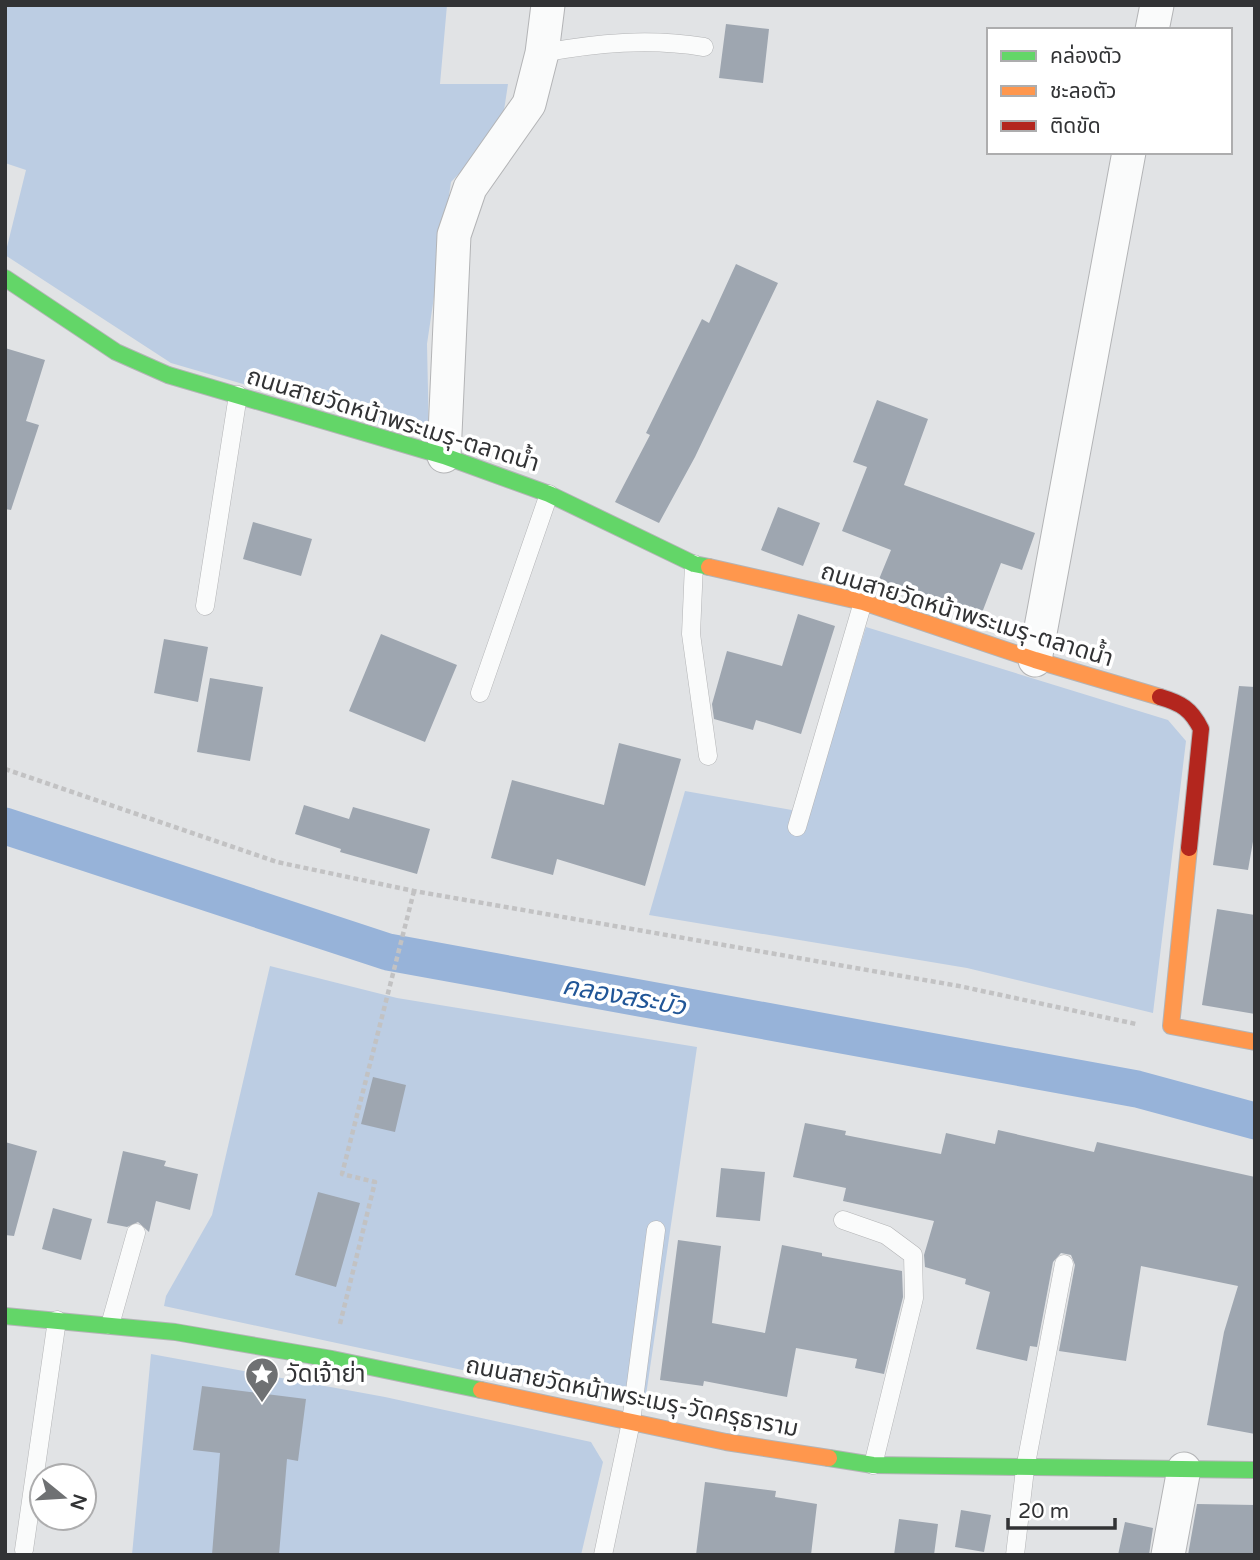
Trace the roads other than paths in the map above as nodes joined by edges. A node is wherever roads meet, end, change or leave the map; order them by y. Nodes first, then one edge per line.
1 (548, 5) edge
2 (1157, 5) edge
3 (1152, 28) edge
4 (704, 47) dead end
5 (542, 53) junction
6 (1129, 154) edge
7 (5, 278) edge
8 (239, 395) junction
9 (444, 456) junction
10 (549, 494) junction
11 (694, 564) junction
12 (863, 602) junction
13 (205, 606) dead end
14 (1035, 660) junction
15 (480, 693) dead end
16 (708, 756) dead end
17 (797, 827) dead end
18 (1255, 1042) edge
19 (843, 1220) dead end
20 (656, 1230) dead end
21 (135, 1233) dead end
22 (1064, 1264) dead end
23 (5, 1316) edge
24 (57, 1320) junction
25 (110, 1325) junction
26 (631, 1422) junction
27 (873, 1465) junction
28 (1025, 1469) junction
29 (1184, 1469) junction
30 (1255, 1470) edge
31 (24, 1550) dead end
32 (603, 1555) edge
33 (1015, 1555) edge
34 (1168, 1555) edge

1 - 5 street
2 - 3 street
4 - 5 lane
5 - 9 street
6 - 14 street
7 - 8 street, ถนนสายวัดหน้าพระเมรุ-ตลาดน้ำ
8 - 9 street, ถนนสายวัดหน้าพระเมรุ-ตลาดน้ำ
8 - 13 lane
9 - 10 street, ถนนสายวัดหน้าพระเมรุ-ตลาดน้ำ
10 - 11 street, ถนนสายวัดหน้าพระเมรุ-ตลาดน้ำ
10 - 15 lane
11 - 12 street, ถนนสายวัดหน้าพระเมรุ-ตลาดน้ำ
11 - 16 lane
12 - 14 street, ถนนสายวัดหน้าพระเมรุ-ตลาดน้ำ
12 - 17 lane
14 - 18 street, ถนนสายวัดหน้าพระเมรุ-ตลาดน้ำ
19 - 27 lane
20 - 26 lane
21 - 25 lane
22 - 28 lane
23 - 24 street, ถนนสายวัดหน้าพระเมรุ-วัดครุธาราม
24 - 25 street, ถนนสายวัดหน้าพระเมรุ-วัดครุธาราม
24 - 31 lane
25 - 26 street, ถนนสายวัดหน้าพระเมรุ-วัดครุธาราม
26 - 27 street, ถนนสายวัดหน้าพระเมรุ-วัดครุธาราม
26 - 32 lane
27 - 28 street, ถนนสายวัดหน้าพระเมรุ-วัดครุธาราม
28 - 29 street, ถนนสายวัดหน้าพระเมรุ-วัดครุธาราม
28 - 33 lane
29 - 30 street, ถนนสายวัดหน้าพระเมรุ-วัดครุธาราม
29 - 34 street

